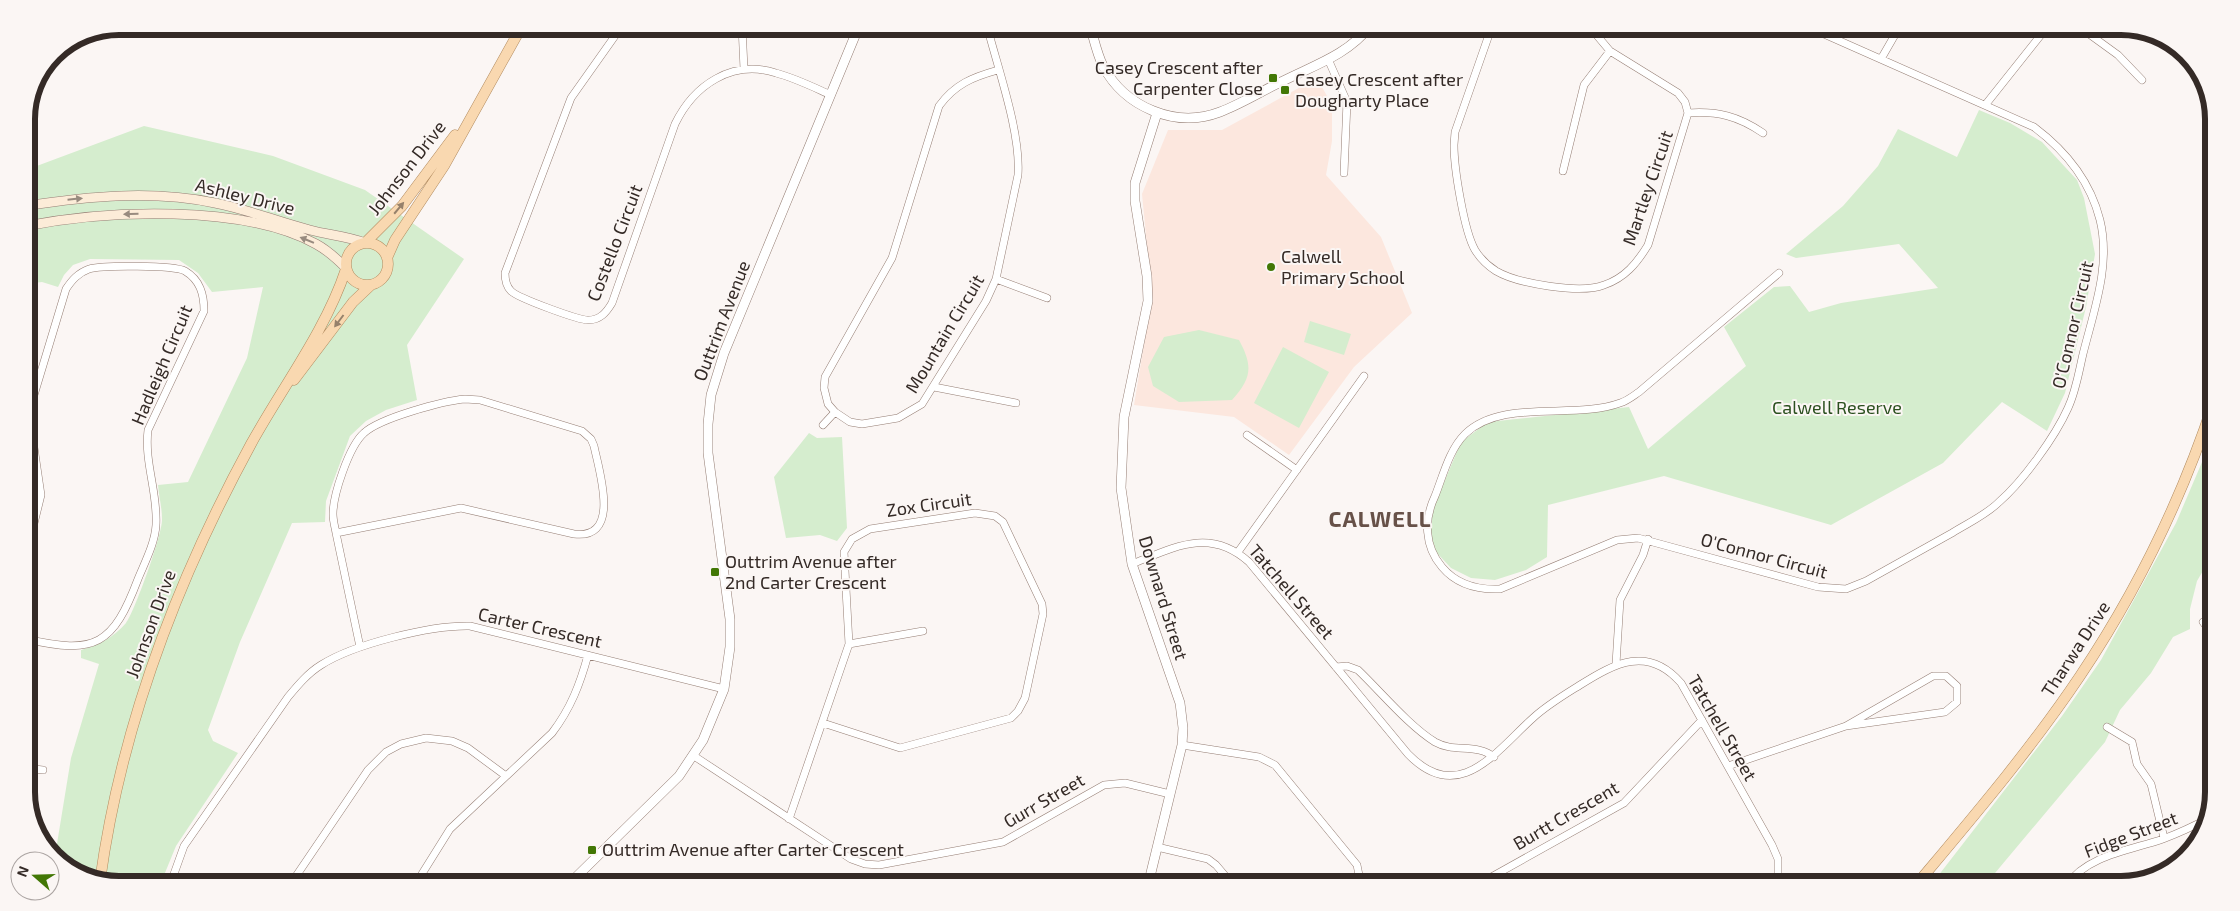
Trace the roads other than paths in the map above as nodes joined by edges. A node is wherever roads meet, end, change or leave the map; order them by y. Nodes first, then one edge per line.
1 (517, 35) edge
2 (615, 35) edge
3 (742, 35) edge
4 (855, 35) edge
5 (989, 35) edge
6 (1093, 35) edge
7 (1361, 35) edge
8 (1489, 35) edge
9 (1597, 35) edge
10 (1826, 35) edge
11 (1895, 35) edge
12 (2041, 35) edge
13 (2090, 35) edge
14 (1610, 51) junction
15 (1328, 59) junction
16 (1881, 59) junction
17 (744, 70) junction
18 (998, 70) junction
19 (2142, 80) dead end
20 (831, 95) junction
21 (1986, 104) junction
22 (473, 112) junction
23 (1157, 113) junction
24 (1688, 113) junction
25 (1763, 133) dead end
26 (1563, 171) dead end
27 (1344, 173) dead end
28 (35, 205) edge
29 (35, 225) edge
30 (365, 243) junction
31 (387, 258) junction
32 (346, 268) junction
33 (1779, 273) dead end
34 (996, 279) junction
35 (371, 285) junction
36 (1047, 298) dead end
37 (1364, 376) dead end
38 (934, 387) junction
39 (35, 392) edge
40 (280, 396) junction
41 (1016, 403) dead end
42 (835, 412) junction
43 (823, 425) dead end
44 (2205, 426) edge
45 (1247, 435) dead end
46 (35, 454) edge
47 (1297, 470) junction
48 (35, 519) edge
49 (336, 533) junction
50 (1648, 539) junction
51 (1238, 552) junction
52 (1132, 564) junction
53 (2203, 622) dead end
54 (2205, 625) edge
55 (923, 630) dead end
56 (35, 641) edge
57 (849, 644) junction
58 (360, 647) junction
59 (588, 655) junction
60 (1616, 664) junction
61 (1336, 667) junction
62 (724, 689) junction
63 (1702, 720) junction
64 (823, 723) junction
65 (1846, 726) junction
66 (2107, 727) dead end
67 (1182, 745) junction
68 (694, 756) junction
69 (1494, 757) junction
70 (1728, 766) junction
71 (35, 769) edge
72 (43, 770) dead end
73 (506, 776) junction
74 (1170, 794) junction
75 (789, 819) junction
76 (2199, 824) edge
77 (2164, 838) junction
78 (1157, 847) junction
79 (101, 874) edge
80 (173, 876) edge
81 (296, 876) edge
82 (421, 876) edge
83 (577, 876) edge
84 (1150, 876) edge
85 (1225, 876) edge
86 (1359, 876) edge
87 (1493, 876) edge
88 (1778, 876) edge
89 (1923, 876) edge
90 (2075, 876) edge

1 - 22 main road, Johnson Drive
2 - 17 street, Costello Circuit
3 - 17 street
4 - 20 street, Outtrim Avenue
5 - 18 street, Mountain Circuit
6 - 23 street
7 - 15 street
8 - 24 street, Martley Circuit
9 - 14 street, Martley Circuit
10 - 16 street, O'Connor Circuit
11 - 16 street
12 - 21 street
13 - 19 street
14 - 24 street, Martley Circuit
14 - 26 street
15 - 23 street
15 - 27 street
16 - 21 street, O'Connor Circuit
17 - 20 street, Costello Circuit
18 - 34 street, Mountain Circuit
18 - 42 street
20 - 62 street, Outtrim Avenue
21 - 50 street, O'Connor Circuit
30 -> 22 main road, Johnson Drive
22 - 31 main road, Johnson Drive
23 - 52 street, Downard Street
24 - 25 street
28 -> 30 main road, Ashley Drive
32 -> 29 main road, Ashley Drive
30 - 31 main road
30 - 32 main road
31 - 35 main road
32 - 35 main road
32 - 40 main road, Johnson Drive
33 - 50 street, O'Connor Circuit
34 - 36 street
34 - 38 street, Mountain Circuit
35 -> 40 main road, Johnson Drive
37 - 47 street
38 - 41 street
38 - 42 street, Mountain Circuit
39 - 56 street, Hadleigh Circuit
40 - 79 main road, Johnson Drive
42 - 43 street
44 - 89 main road, Tharwa Drive
45 - 47 street
46 - 48 street, Hadleigh Circuit
47 - 51 street
49 - 49 street
49 - 58 street
50 - 60 street
51 - 52 street, Tatchell Street
51 - 61 street, Tatchell Street
52 - 67 street, Downard Street
53 - 54 street
55 - 57 street
57 - 64 street, Zox Circuit
57 - 64 street, Zox Circuit
58 - 59 street, Carter Crescent
58 - 80 street, Carter Crescent
59 - 62 street, Carter Crescent
59 - 73 street
60 - 63 street, Tatchell Street
60 - 69 street, Tatchell Street
61 - 69 street
61 - 69 street, Tatchell Street
62 - 68 street, Outtrim Avenue
63 - 70 street, Tatchell Street
63 - 87 street, Burtt Crescent
64 - 75 street, Zox Circuit
65 - 65 street
65 - 70 street
66 - 77 street
67 - 74 street, Downard Street
67 - 86 street
68 - 75 street, Gurr Street
68 - 83 street, Outtrim Avenue
70 - 88 street, Tatchell Street
71 - 72 street
73 - 81 street
73 - 82 street
74 - 75 street, Gurr Street
74 - 78 street, Downard Street
76 - 77 street, Fidge Street
77 - 90 street, Fidge Street
78 - 84 street, Downard Street
78 - 85 street

